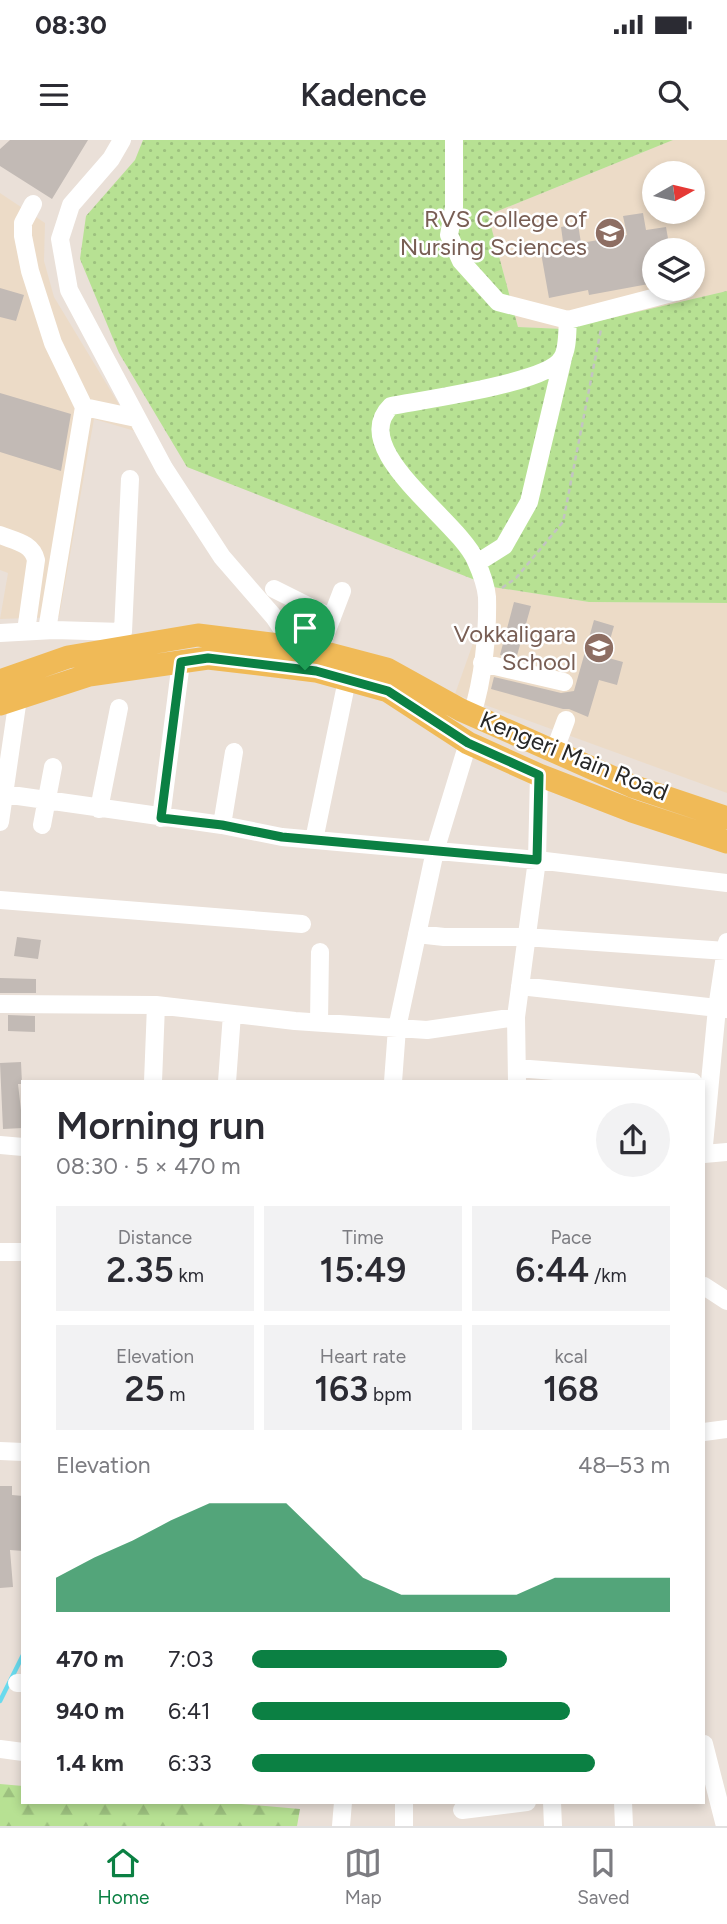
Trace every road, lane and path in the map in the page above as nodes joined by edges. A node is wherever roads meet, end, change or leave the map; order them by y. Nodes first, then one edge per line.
1 (122, 140) edge
2 (454, 140) edge
3 (33, 204) dead end
4 (644, 301) edge
5 (604, 312) junction
6 (568, 320) junction
7 (563, 358) junction
8 (84, 407) junction
9 (136, 418) junction
10 (130, 479) dead end
11 (0, 536) edge
12 (477, 563) junction
13 (274, 589) dead end
14 (342, 591) dead end
15 (487, 595) junction
16 (269, 612) junction
17 (332, 618) junction
18 (47, 630) junction
19 (26, 631) junction
20 (0, 633) edge
21 (125, 639) junction
22 (254, 642) junction
23 (295, 648) junction
24 (312, 661) junction
25 (181, 662) junction
26 (481, 663) junction
27 (347, 680) junction
28 (0, 681) edge
29 (564, 682) dead end
30 (9, 701) edge
31 (119, 708) dead end
32 (472, 715) junction
33 (566, 720) dead end
34 (468, 743) junction
35 (234, 752) dead end
36 (554, 752) junction
37 (53, 767) dead end
38 (4, 770) edge
39 (539, 775) junction
40 (4, 794) junction
41 (47, 800) junction
42 (99, 809) junction
43 (161, 818) junction
44 (727, 818) edge
45 (0, 822) edge
46 (42, 825) dead end
47 (222, 825) junction
48 (314, 840) junction
49 (727, 842) edge
50 (435, 851) junction
51 (537, 860) junction
52 (727, 883) edge
53 (0, 900) edge
54 (302, 924) dead end
55 (417, 934) junction
56 (525, 937) junction
57 (726, 947) edge
58 (320, 952) dead end
59 (520, 986) junction
60 (0, 1004) edge
61 (156, 1004) junction
62 (722, 1008) edge
63 (232, 1014) junction
64 (516, 1017) junction
65 (319, 1023) junction
66 (397, 1028) junction
67 (517, 1075) edge
68 (153, 1080) edge
69 (227, 1080) edge
70 (393, 1080) edge
71 (636, 1080) edge
72 (708, 1083) edge
73 (705, 1130) edge
74 (0, 1145) edge
75 (21, 1147) edge
76 (727, 1152) edge
77 (705, 1154) edge
78 (0, 1252) edge
79 (21, 1252) edge
80 (705, 1287) edge
81 (727, 1301) edge
82 (727, 1429) edge
83 (705, 1432) edge
84 (0, 1451) edge
85 (21, 1451) edge
86 (705, 1748) edge
87 (0, 1749) edge
88 (21, 1752) edge
89 (715, 1783) edge
90 (343, 1804) edge
91 (404, 1804) edge
92 (511, 1804) edge
93 (552, 1804) edge
94 (623, 1804) edge
95 (462, 1810) dead end
96 (341, 1826) edge
97 (404, 1826) edge
98 (553, 1826) edge
99 (624, 1826) edge
100 (725, 1826) edge

1 - 9 street
2 - 6 street
3 - 8 street
4 - 5 street
5 - 6 street
5 - 15 path
6 - 7 street
7 - 12 street
7 - 12 street
8 - 9 street
8 - 18 street
9 - 16 street
10 - 21 street
11 - 19 street
12 - 15 street
13 - 17 street
14 - 17 street
15 - 26 street
16 - 22 street
16 - 23 street
17 - 24 street
18 - 19 street
18 - 21 street
19 - 20 street
21 - 22 main road, Kengeri Main Road
21 - 28 main road, Kengeri Main Road
22 - 23 main road, Kengeri Main Road
23 - 24 main road, Kengeri Main Road
24 - 25 main road, Kengeri Main Road
24 - 27 main road, Kengeri Main Road
24 - 32 main road, Kengeri Main Road
25 - 30 main road, Kengeri Main Road
25 - 43 street
26 - 29 street
26 - 32 street
27 - 34 main road, Kengeri Main Road
27 - 48 street
30 - 38 street
31 - 42 street
32 - 36 main road, Kengeri Main Road
33 - 36 street
34 - 39 main road, Kengeri Main Road
34 - 50 street
35 - 47 street
36 - 44 main road, Kengeri Main Road
37 - 41 street
38 - 40 street
39 - 49 main road, Kengeri Main Road
39 - 51 street
40 - 41 street
40 - 45 street
41 - 42 street
41 - 46 street
42 - 43 street
43 - 47 street
47 - 48 street
48 - 50 street
50 - 51 street
50 - 55 street
51 - 52 street
51 - 56 street
53 - 54 street
55 - 56 street
55 - 66 street
56 - 57 street
56 - 59 street
57 - 62 street
58 - 65 street
59 - 62 street
59 - 64 street
60 - 61 street
61 - 63 street
61 - 68 street
62 - 72 street
63 - 65 street
63 - 69 street
64 - 66 street
64 - 67 street
65 - 66 street
66 - 70 street
67 - 71 street
72 - 73 street
74 - 75 street
76 - 77 street
78 - 79 street
80 - 81 street
82 - 83 street
84 - 85 street
86 - 89 street
87 - 88 street
89 - 100 street
90 - 96 street
91 - 97 street
92 - 95 street
93 - 98 street
94 - 99 street

